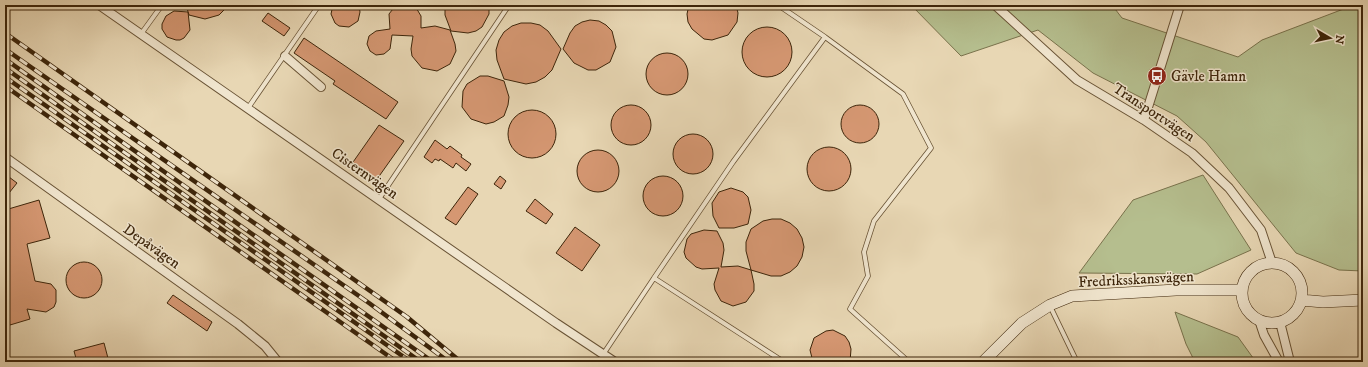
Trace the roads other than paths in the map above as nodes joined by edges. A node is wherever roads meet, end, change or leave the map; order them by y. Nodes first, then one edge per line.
1 (99, 5) edge
2 (162, 5) edge
3 (319, 5) edge
4 (509, 5) edge
5 (778, 5) edge
6 (995, 5) edge
7 (1180, 5) edge
8 (141, 34) junction
9 (825, 37) junction
10 (284, 56) junction
11 (321, 87) dead end
12 (248, 108) junction
13 (1144, 120) junction
14 (5, 157) edge
15 (379, 200) junction
16 (1272, 263) junction
17 (654, 278) junction
18 (1242, 290) junction
19 (1301, 300) junction
20 (1363, 300) edge
21 (1050, 305) junction
22 (1259, 320) junction
23 (1280, 322) junction
24 (604, 353) junction
25 (278, 362) edge
26 (615, 362) edge
27 (784, 362) edge
28 (909, 362) edge
29 (983, 362) edge
30 (1077, 362) edge
31 (1280, 362) edge
32 (1290, 362) edge

1 - 8 street, Cisternvägen
2 - 8 lane
3 - 10 lane
4 - 15 lane
5 - 9 lane
6 - 13 street, Transportvägen
7 - 13 street
8 - 12 street, Cisternvägen
9 - 17 lane
9 - 28 lane
10 - 11 street
10 - 12 lane
12 - 15 street, Cisternvägen
13 - 16 street, Transportvägen
14 - 25 street, Depåvägen
15 - 24 street, Cisternvägen
16 - 18 main road
16 - 19 main road
17 - 24 lane
17 - 27 lane
18 - 21 main road, Fredriksskansvägen
18 - 22 main road
19 - 20 main road
19 - 23 main road
21 - 29 main road, Fredriksskansvägen
21 - 30 lane
22 - 23 main road
22 - 31 street
23 - 32 street
24 - 26 street, Cisternvägen

